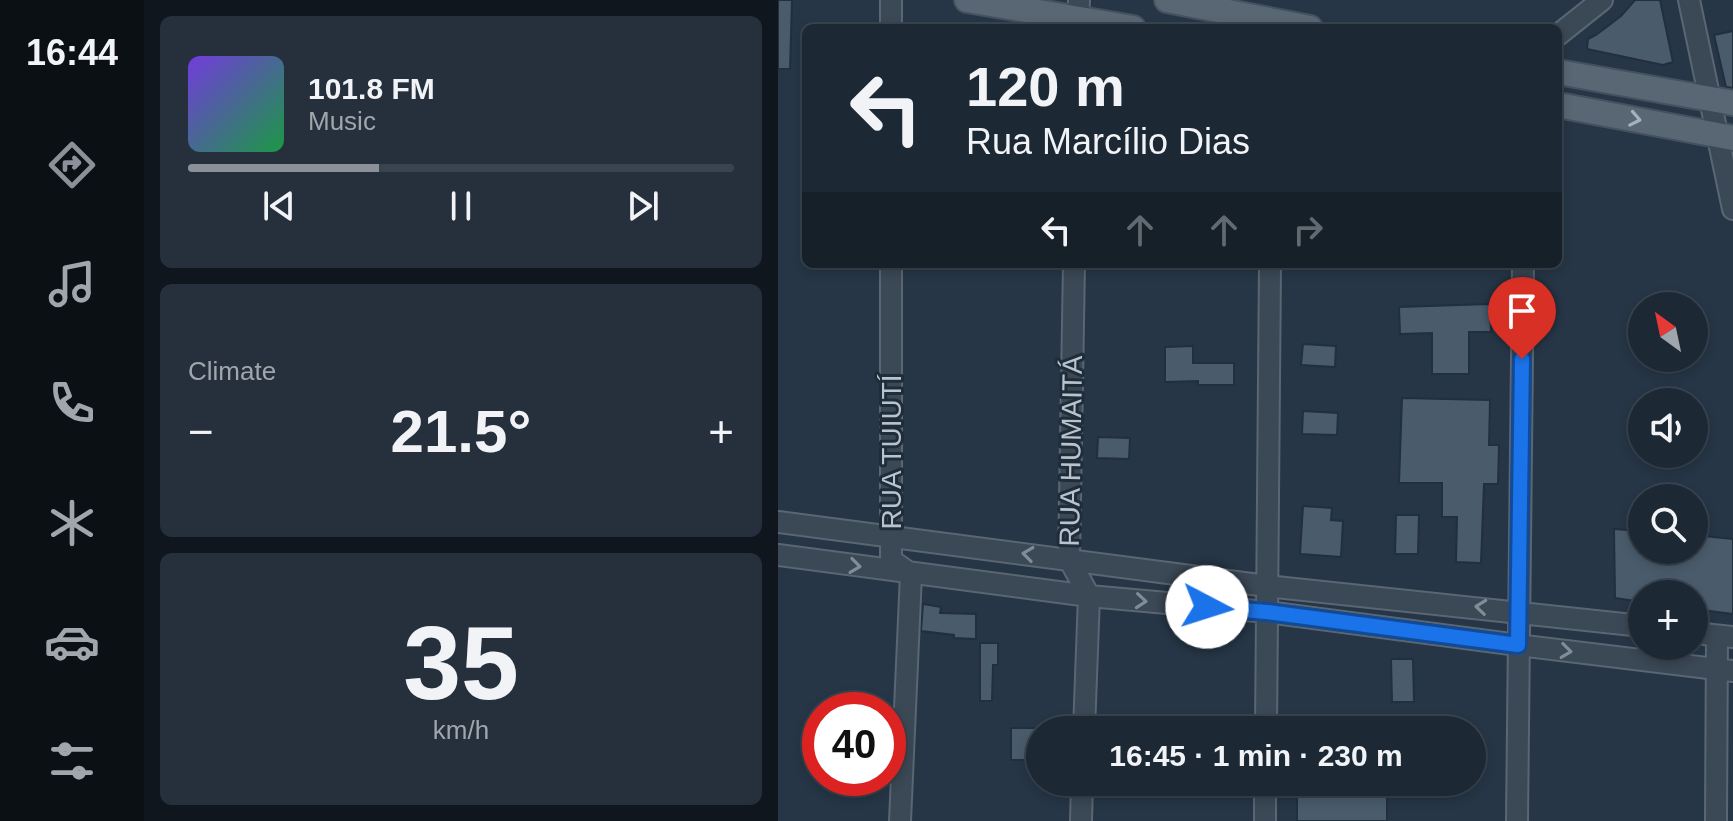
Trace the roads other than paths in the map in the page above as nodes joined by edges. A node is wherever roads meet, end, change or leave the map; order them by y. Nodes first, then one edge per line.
1 (891, 0) edge
2 (967, 0) edge
3 (1167, 0) edge
4 (1602, 0) edge
5 (1689, 0) edge
6 (1208, 4) edge
7 (1078, 15) edge
8 (891, 24) edge
9 (1116, 24) edge
10 (1271, 24) edge
11 (1562, 32) edge
12 (1562, 73) edge
13 (1722, 101) edge
14 (1562, 106) edge
15 (1725, 136) edge
16 (1733, 209) edge
17 (891, 268) edge
18 (1074, 268) edge
19 (1270, 268) edge
20 (1523, 268) edge
21 (778, 522) edge
22 (892, 536) junction
23 (778, 555) edge
24 (1069, 559) junction
25 (911, 574) junction
26 (1267, 586) junction
27 (1089, 596) junction
28 (1518, 611) junction
29 (1267, 612) junction
30 (1605, 621) junction
31 (1628, 624) edge
32 (1725, 636) edge
33 (1518, 645) junction
34 (1619, 658) junction
35 (1725, 670) edge
36 (1085, 716) edge
37 (1266, 716) edge
38 (1082, 796) edge
39 (1265, 796) edge
40 (900, 821) edge
41 (1081, 821) edge
42 (1265, 821) edge
43 (1517, 821) edge
44 (1716, 821) edge

1 - 8 street
2 - 7 main road
3 - 6 main road
4 - 11 street
5 - 13 street
6 - 10 main road
7 - 9 main road
12 - 13 main road
13 - 15 street
14 -> 15 main road
15 - 16 street
17 - 22 street, RUA TUIUTÍ
18 - 24 street, RUA HUMAITÁ
19 - 26 street
20 - 28 street
21 - 22 street
24 -> 22 street
22 - 25 street, RUA TUIUTÍ
23 -> 25 street
24 - 26 street
24 - 27 street, RUA HUMAITÁ
25 - 27 street
25 - 40 street
28 -> 26 street
26 - 29 street
27 -> 29 street
27 - 36 street
28 - 30 street
28 - 33 street
29 - 33 street
29 - 37 street
30 - 31 street
30 - 34 street
32 - 35 street
33 -> 34 street
33 - 43 street
34 - 35 street
35 - 44 street
38 - 41 street
39 - 42 street

